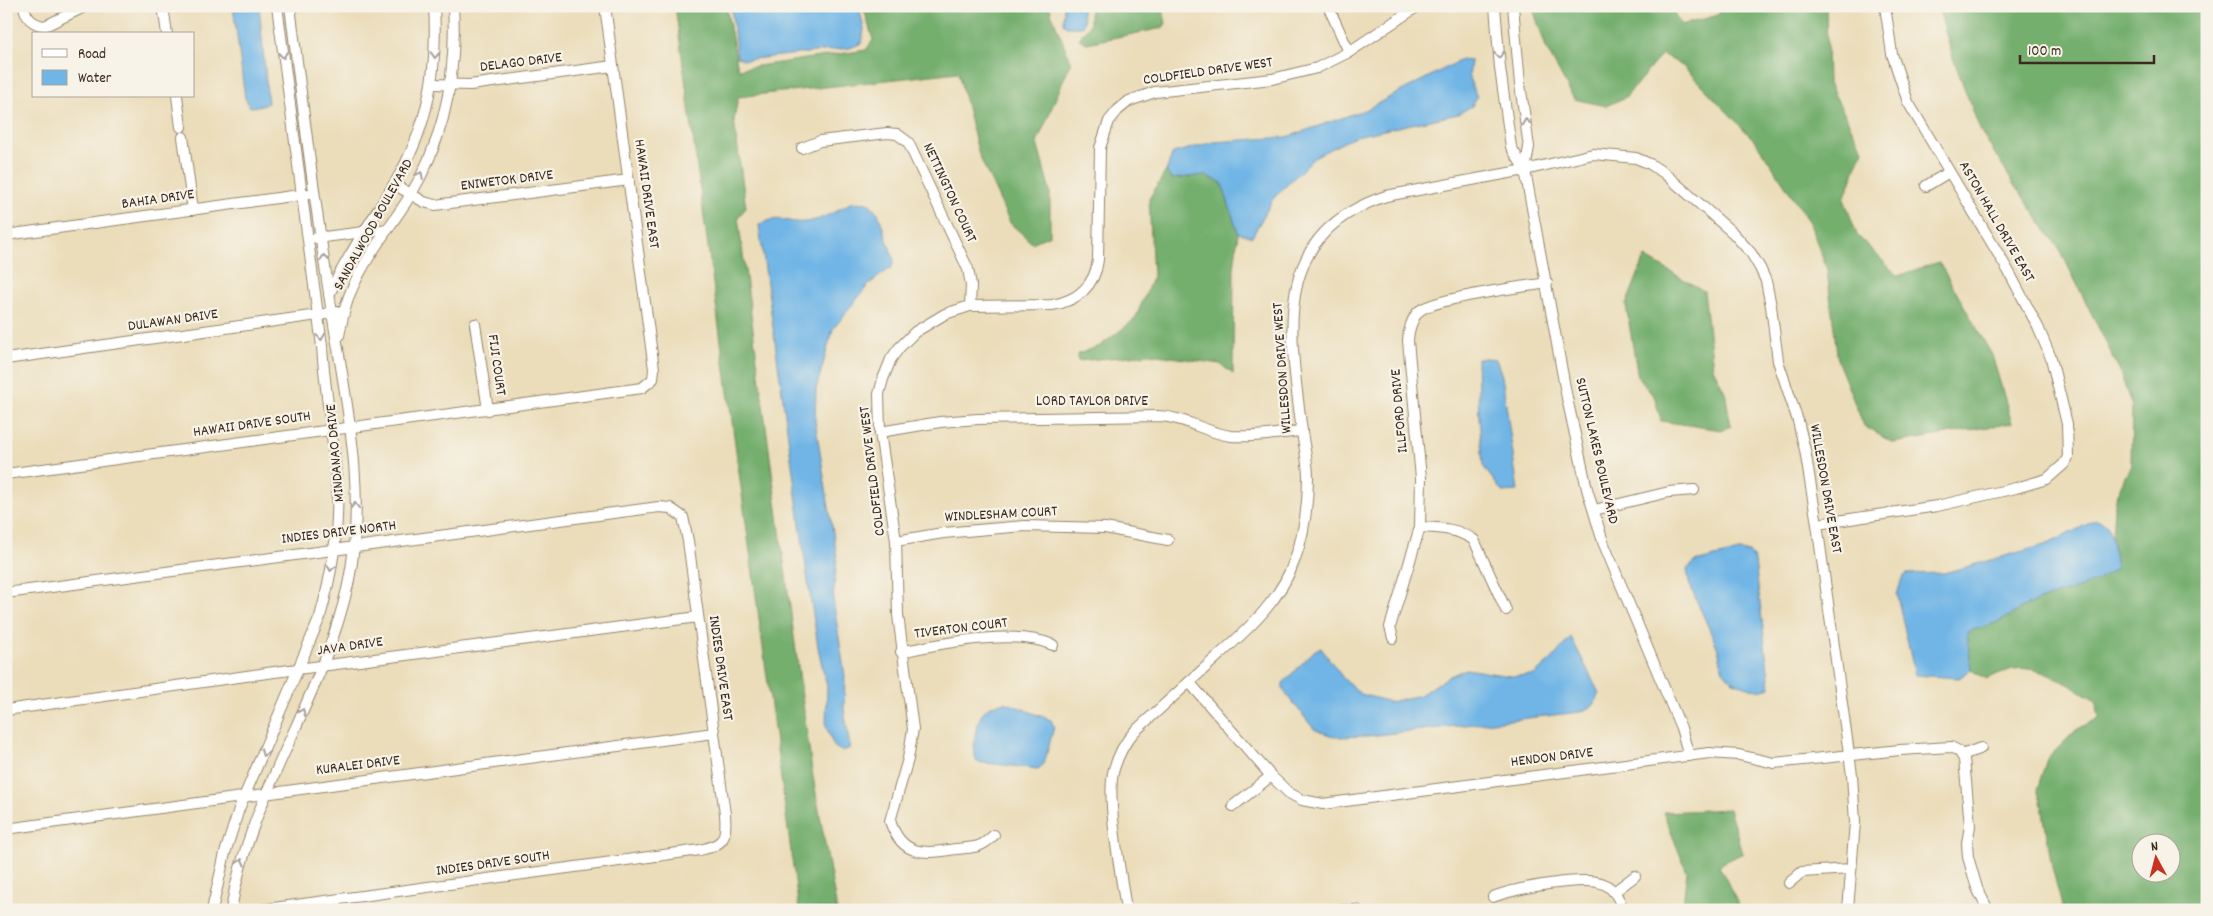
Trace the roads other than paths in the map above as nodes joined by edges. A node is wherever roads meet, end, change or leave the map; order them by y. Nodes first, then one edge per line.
1 (24, 6) edge
2 (86, 6) edge
3 (163, 6) edge
4 (277, 6) edge
5 (290, 6) edge
6 (434, 6) edge
7 (453, 6) edge
8 (605, 6) edge
9 (1328, 6) edge
10 (1418, 6) edge
11 (1495, 6) edge
12 (1513, 6) edge
13 (1885, 6) edge
14 (167, 32) edge
15 (1349, 52) junction
16 (613, 66) junction
17 (432, 84) junction
18 (450, 85) junction
19 (177, 98) edge
20 (802, 148) dead end
21 (1525, 170) junction
22 (1949, 172) junction
23 (629, 180) junction
24 (394, 184) junction
25 (1926, 186) dead end
26 (314, 193) junction
27 (302, 194) junction
28 (411, 194) junction
29 (194, 210) junction
30 (388, 229) junction
31 (363, 232) junction
32 (6, 235) edge
33 (322, 237) junction
34 (308, 241) junction
35 (1547, 283) junction
36 (329, 295) junction
37 (970, 306) junction
38 (344, 312) junction
39 (333, 314) junction
40 (318, 316) junction
41 (476, 324) dead end
42 (338, 342) junction
43 (6, 359) edge
44 (648, 384) joint
45 (488, 410) junction
46 (350, 427) junction
47 (330, 430) junction
48 (1302, 431) junction
49 (880, 432) junction
50 (6, 474) edge
51 (1694, 490) dead end
52 (675, 510) joint
53 (1594, 510) junction
54 (1817, 524) junction
55 (1420, 527) junction
56 (1168, 540) dead end
57 (896, 541) junction
58 (353, 547) junction
59 (334, 549) junction
60 (6, 593) edge
61 (1506, 610) dead end
62 (698, 617) junction
63 (1393, 638) dead end
64 (1054, 644) dead end
65 (901, 652) junction
66 (322, 666) junction
67 (299, 670) junction
68 (1189, 682) junction
69 (6, 710) edge
70 (714, 733) junction
71 (1981, 748) dead end
72 (1689, 756) junction
73 (1850, 756) junction
74 (1963, 757) junction
75 (1271, 776) junction
76 (266, 794) junction
77 (245, 797) junction
78 (1233, 806) dead end
79 (6, 829) edge
80 (725, 834) joint
81 (994, 835) dead end
82 (1850, 869) junction
83 (1635, 876) dead end
84 (1790, 883) dead end
85 (1614, 892) junction
86 (1492, 897) dead end
87 (212, 910) edge
88 (231, 910) edge
89 (258, 910) edge
90 (1126, 910) edge
91 (1340, 910) edge
92 (1357, 910) edge
93 (1623, 910) edge
94 (1848, 910) edge
95 (1988, 910) edge

1 - 2 street
3 - 14 street
4 -> 27 street, MINDANAO DRIVE
5 - 26 street, MINDANAO DRIVE
6 -> 17 street, SANDALWOOD BOULEVARD
7 - 18 street, SANDALWOOD BOULEVARD
8 - 16 street, HAWAII DRIVE EAST
9 - 15 street
10 - 15 street, COLDFIELD DRIVE WEST
11 -> 21 street, SUTTON LAKES BOULEVARD
21 -> 12 street, SUTTON LAKES BOULEVARD
13 - 22 street, ASTON HALL DRIVE EAST
15 - 37 street, COLDFIELD DRIVE WEST
16 - 18 street, DELAGO DRIVE
16 - 23 street, HAWAII DRIVE EAST
17 - 18 street, DELAGO DRIVE
17 - 24 street, SANDALWOOD BOULEVARD
28 -> 18 street, SANDALWOOD BOULEVARD
19 - 29 street
20 - 37 street, NETTINGTON COURT
21 - 35 street, SUTTON LAKES BOULEVARD
21 - 48 street, WILLESDON DRIVE WEST
21 - 54 street, WILLESDON DRIVE EAST
22 - 25 street
22 - 54 street, ASTON HALL DRIVE EAST
23 - 28 street, ENIWETOK DRIVE
23 - 44 street, HAWAII DRIVE EAST
24 - 28 street, ENIWETOK DRIVE
24 - 31 street, SANDALWOOD BOULEVARD
26 - 27 street, BAHIA DRIVE
26 - 33 street, MINDANAO DRIVE
27 - 29 street, BAHIA DRIVE
27 - 34 street, MINDANAO DRIVE
28 - 30 street, SANDALWOOD BOULEVARD
29 - 32 street, BAHIA DRIVE
30 - 31 street
30 - 38 street, SANDALWOOD BOULEVARD
31 - 33 street
31 - 36 street, SANDALWOOD BOULEVARD
33 - 34 street
36 -> 33 street, MINDANAO DRIVE
34 - 40 street, MINDANAO DRIVE
35 - 53 street, SUTTON LAKES BOULEVARD
35 - 55 street, ILLFORD DRIVE
36 - 39 street, MINDANAO DRIVE
36 - 40 street, SANDALWOOD BOULEVARD
37 - 49 street, COLDFIELD DRIVE WEST
38 - 39 street, DULAWAN DRIVE
38 - 42 street, SANDALWOOD BOULEVARD
39 - 40 street, DULAWAN DRIVE
39 - 42 street, MINDANAO DRIVE
40 - 43 street, DULAWAN DRIVE
40 -> 47 street, MINDANAO DRIVE
41 - 45 street, FIJI COURT
42 - 46 street, MINDANAO DRIVE
44 - 45 street, HAWAII DRIVE SOUTH
45 - 46 street, HAWAII DRIVE SOUTH
46 - 47 street, HAWAII DRIVE SOUTH
58 -> 46 street, MINDANAO DRIVE
47 - 50 street, HAWAII DRIVE SOUTH
47 - 59 street, MINDANAO DRIVE
48 - 49 street, LORD TAYLOR DRIVE
48 - 68 street, WILLESDON DRIVE WEST
49 - 57 street, COLDFIELD DRIVE WEST
51 - 53 street
52 - 58 street, INDIES DRIVE NORTH
52 - 62 street, INDIES DRIVE EAST
53 - 72 street, SUTTON LAKES BOULEVARD
54 - 73 street, WILLESDON DRIVE EAST
55 - 61 street
55 - 63 street, ILLFORD DRIVE
56 - 57 street, WINDLESHAM COURT
57 - 65 street, COLDFIELD DRIVE WEST
58 - 59 street, INDIES DRIVE NORTH
58 - 66 street, MINDANAO DRIVE
59 - 60 street, INDIES DRIVE NORTH
59 -> 67 street, MINDANAO DRIVE
62 - 66 street, JAVA DRIVE
62 - 70 street, INDIES DRIVE EAST
64 - 65 street, TIVERTON COURT
65 - 81 street, COLDFIELD DRIVE WEST
66 - 67 street, JAVA DRIVE
76 -> 66 street, MINDANAO DRIVE
67 - 69 street, JAVA DRIVE
67 -> 77 street, MINDANAO DRIVE
68 - 75 street, HENDON DRIVE
68 - 90 street, WILLESDON DRIVE WEST
70 - 76 street, KURALEI DRIVE
70 - 80 street, INDIES DRIVE EAST
71 - 74 street
72 - 73 street, HENDON DRIVE
72 - 75 street, HENDON DRIVE
73 - 74 street, HENDON DRIVE
73 - 82 street, WILLESDON DRIVE EAST
74 - 95 street
75 - 78 street
76 - 77 street, KURALEI DRIVE
88 -> 76 street, MINDANAO DRIVE
77 - 79 street, KURALEI DRIVE
77 - 87 street, MINDANAO DRIVE
80 - 89 street, INDIES DRIVE SOUTH
82 - 84 street
82 - 94 street, WILLESDON DRIVE EAST
83 - 85 street
85 - 86 street
85 - 93 street
91 - 92 street

